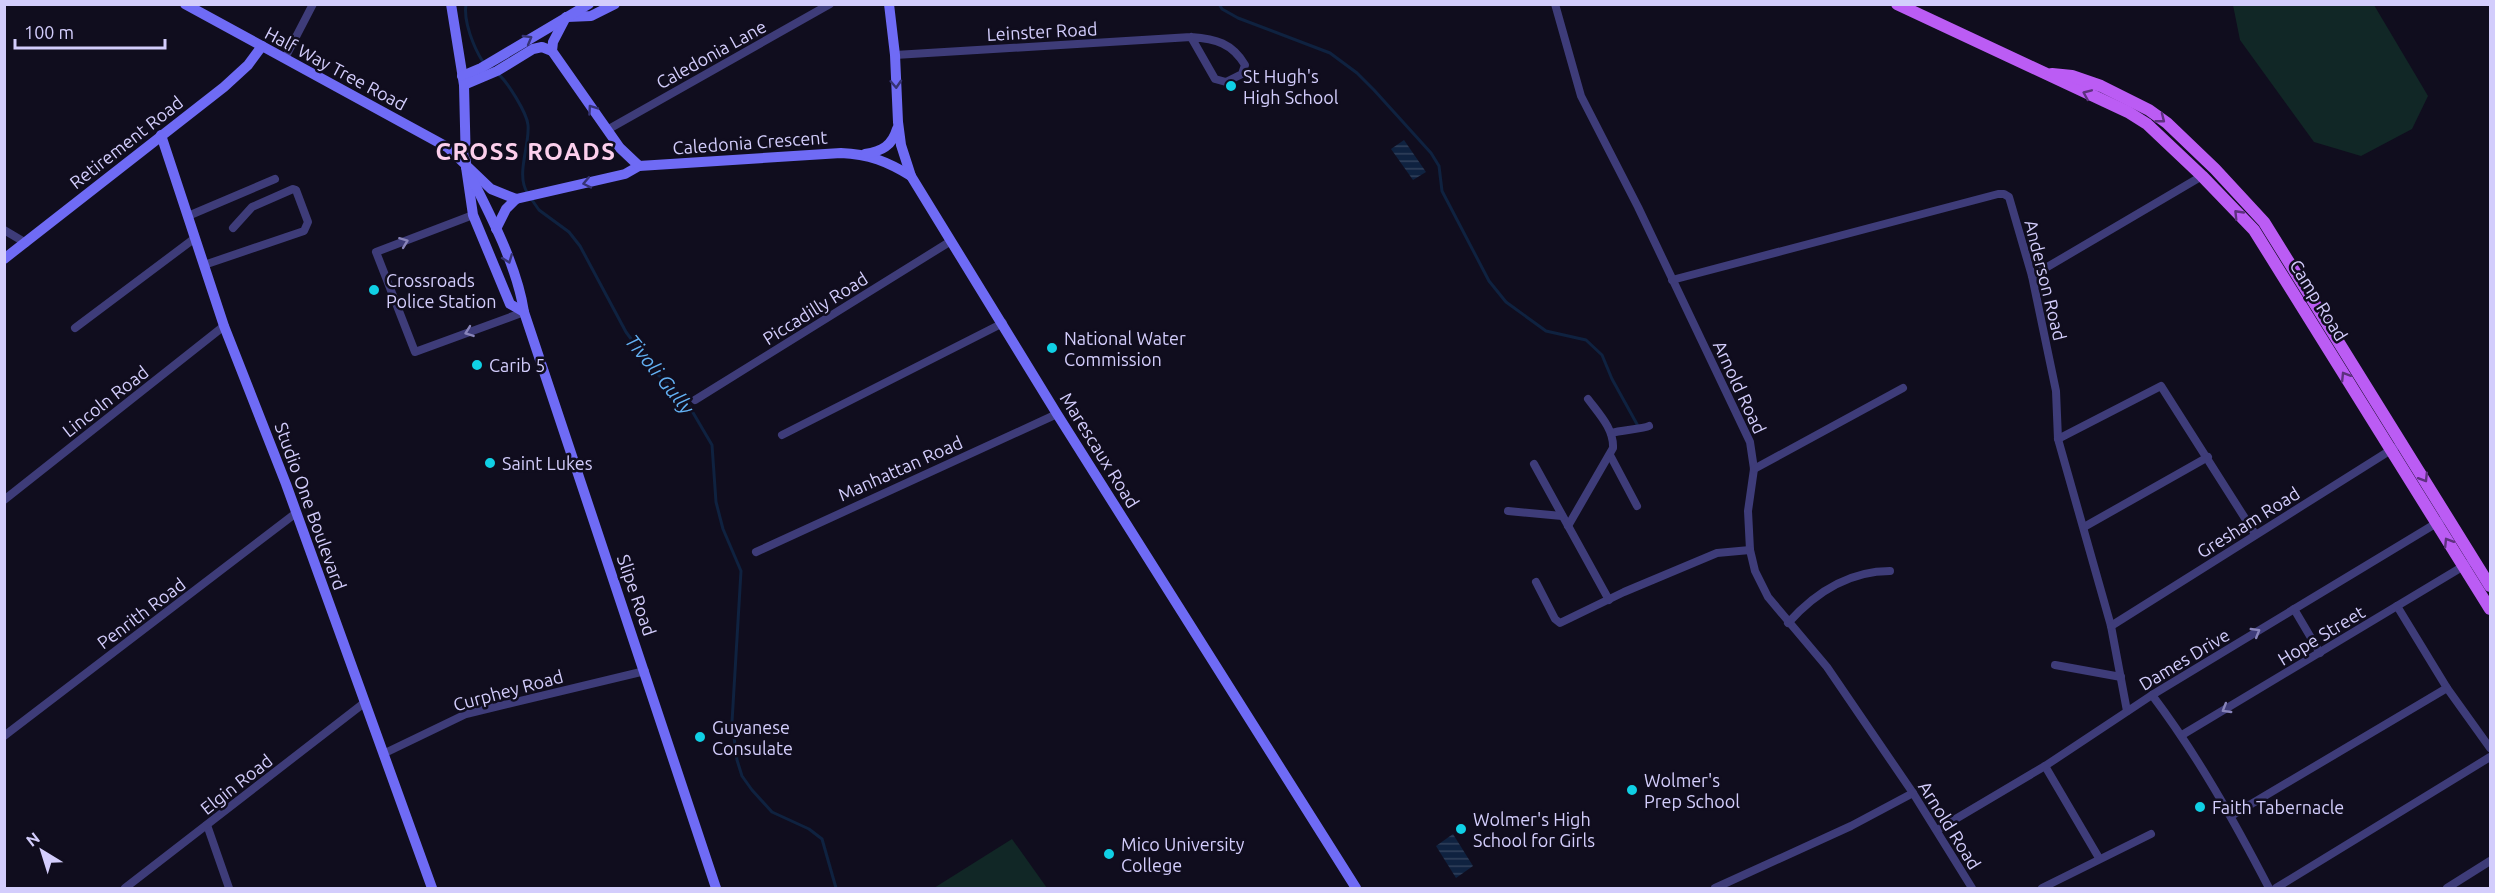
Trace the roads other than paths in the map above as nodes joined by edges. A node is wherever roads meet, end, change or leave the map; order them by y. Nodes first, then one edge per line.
1 (185, 4) edge
2 (314, 4) edge
3 (450, 4) edge
4 (590, 4) edge
5 (615, 4) edge
6 (830, 4) edge
7 (889, 4) edge
8 (1555, 4) edge
9 (1897, 4) edge
10 (566, 17) junction
11 (1191, 37) junction
12 (262, 46) junction
13 (552, 51) junction
14 (895, 55) junction
15 (285, 58) junction
16 (490, 68) junction
17 (2050, 74) junction
18 (463, 80) junction
19 (898, 123) junction
20 (607, 130) junction
21 (161, 135) junction
22 (863, 154) junction
23 (639, 166) junction
24 (466, 167) junction
25 (911, 176) junction
26 (2202, 176) junction
27 (275, 179) dead end
28 (525, 197) junction
29 (473, 215) junction
30 (188, 216) junction
31 (234, 228) dead end
32 (496, 229) junction
33 (4, 230) edge
34 (195, 238) junction
35 (951, 241) junction
36 (26, 243) junction
37 (4, 259) edge
38 (204, 265) junction
39 (2032, 276) junction
40 (1672, 280) junction
41 (524, 312) junction
42 (1003, 323) junction
43 (224, 326) junction
44 (75, 328) dead end
45 (2344, 351) junction
46 (2333, 358) junction
47 (1903, 388) dead end
48 (1588, 399) dead end
49 (695, 400) dead end
50 (1057, 414) junction
51 (1649, 426) dead end
52 (1611, 433) junction
53 (782, 435) dead end
54 (2058, 439) junction
55 (2402, 442) junction
56 (2391, 450) junction
57 (1610, 455) junction
58 (2208, 457) junction
59 (1534, 464) dead end
60 (1754, 469) junction
61 (4, 500) edge
62 (1637, 506) dead end
63 (1508, 511) dead end
64 (296, 513) junction
65 (1562, 516) junction
66 (2442, 520) junction
67 (1568, 526) junction
68 (2084, 527) junction
69 (2255, 534) junction
70 (1750, 550) junction
71 (756, 552) dead end
72 (2469, 563) junction
73 (1890, 571) dead end
74 (1536, 582) dead end
75 (2490, 586) edge
76 (1608, 600) junction
77 (2397, 606) junction
78 (2294, 609) junction
79 (2490, 609) edge
80 (1788, 623) junction
81 (2111, 626) junction
82 (2320, 653) junction
83 (2055, 665) dead end
84 (645, 671) junction
85 (2121, 676) junction
86 (2447, 688) junction
87 (2152, 695) junction
88 (364, 703) junction
89 (2127, 711) junction
90 (2182, 735) junction
91 (4, 736) edge
92 (2490, 748) edge
93 (385, 753) junction
94 (2490, 757) edge
95 (2045, 766) junction
96 (1913, 793) junction
97 (2231, 816) junction
98 (207, 825) junction
99 (1938, 830) junction
100 (2151, 834) dead end
101 (2099, 858) junction
102 (2490, 861) edge
103 (125, 888) edge
104 (229, 888) edge
105 (432, 888) edge
106 (716, 888) edge
107 (1356, 888) edge
108 (1715, 888) edge
109 (1972, 888) edge
110 (2042, 888) edge
111 (2269, 888) edge
112 (2276, 888) edge
113 (2447, 888) edge

1 - 12 main road, Half Way Tree Road
2 - 15 street
3 - 18 main road
4 - 10 main road
5 - 10 main road
6 - 20 street, Caledonia Lane
7 - 14 main road, Marescaux Road
8 - 40 street, Arnold Road
9 - 17 main road, Camp Road
10 - 13 main road
16 -> 10 main road
11 - 11 street, Leinster Road
11 - 14 street, Leinster Road
12 - 15 main road, Half Way Tree Road
12 - 21 main road, Retirement Road
13 - 16 main road
20 -> 13 main road
14 -> 19 main road, Marescaux Road
15 - 24 main road, Half Way Tree Road
16 - 18 main road
26 -> 17 main road, Camp Road
17 -> 45 main road, Camp Road
18 - 24 main road
19 - 22 main road, Caledonia Crescent
19 - 25 main road, Marescaux Road
20 - 23 main road
21 - 30 main road, Studio One Boulevard
21 - 36 main road, Retirement Road
22 - 23 main road, Caledonia Crescent
22 - 25 main road, Caledonia Crescent
23 -> 28 main road, Caledonia Crescent
24 - 28 main road
24 - 29 main road, Slipe Road
24 - 32 main road, Slipe Road
25 - 35 main road, Marescaux Road
26 - 39 street
46 -> 26 main road, Camp Road
27 - 30 street
28 - 32 main road
29 - 41 main road, Slipe Road
41 -> 29 street
30 - 34 main road, Studio One Boulevard
31 - 38 street
32 -> 41 main road, Slipe Road
33 - 36 street
34 - 38 main road, Studio One Boulevard
34 - 44 street
35 - 42 main road, Marescaux Road
35 - 49 street, Piccadilly Road
36 - 37 main road, Retirement Road
38 - 43 main road, Studio One Boulevard
39 - 40 street, Anderson Road
39 - 54 street, Anderson Road
40 - 60 street, Arnold Road
41 - 84 main road, Slipe Road
42 - 50 main road, Marescaux Road
42 - 53 street
43 - 61 street, Lincoln Road
43 - 64 main road, Studio One Boulevard
45 - 46 main road
45 - 55 main road, Camp Road
56 -> 46 main road, Camp Road
47 - 60 street
48 - 52 street
50 - 71 street, Manhattan Road
50 - 107 main road, Marescaux Road
51 - 52 street
52 - 57 street
54 - 58 street
54 - 68 street, Anderson Road
55 - 56 street, Gresham Road
55 -> 66 main road, Camp Road
56 - 66 main road, Camp Road
56 - 69 street, Gresham Road
57 - 62 street
57 - 67 street
58 - 68 street
58 - 69 street
59 - 65 street
60 - 70 street, Arnold Road
63 - 65 street
64 - 88 main road, Studio One Boulevard
64 - 91 street, Penrith Road
65 - 67 street
66 - 72 main road, Camp Road
66 - 78 street, Dames Drive
67 - 76 street
68 - 81 street, Anderson Road
69 - 81 street, Gresham Road
70 - 76 street
70 - 80 street, Arnold Road
72 - 75 main road, Camp Road
72 - 77 street, Hope Street
72 - 79 main road, Camp Road
73 - 80 street
74 - 76 street
77 - 82 street, Hope Street
77 - 86 street
78 - 82 street
87 -> 78 street, Dames Drive
80 - 96 street, Arnold Road
81 - 85 street, Anderson Road
82 -> 90 street, Hope Street
83 - 85 street
84 - 93 street, Curphey Road
84 - 106 main road, Slipe Road
85 - 89 street, Anderson Road
86 - 92 street
86 - 97 street
87 - 89 street, Dames Drive
87 - 90 street
88 - 93 main road, Studio One Boulevard
88 - 98 street, Elgin Road
89 - 95 street, Dames Drive
90 - 97 street
93 - 105 main road, Studio One Boulevard
94 - 112 street
95 - 99 street, Dames Drive
95 - 101 street
96 - 99 street, Arnold Road
96 - 108 street
97 - 111 street
98 - 103 street, Elgin Road
98 - 104 street
99 - 109 street, Arnold Road
100 - 101 street
101 - 110 street
102 - 113 street

